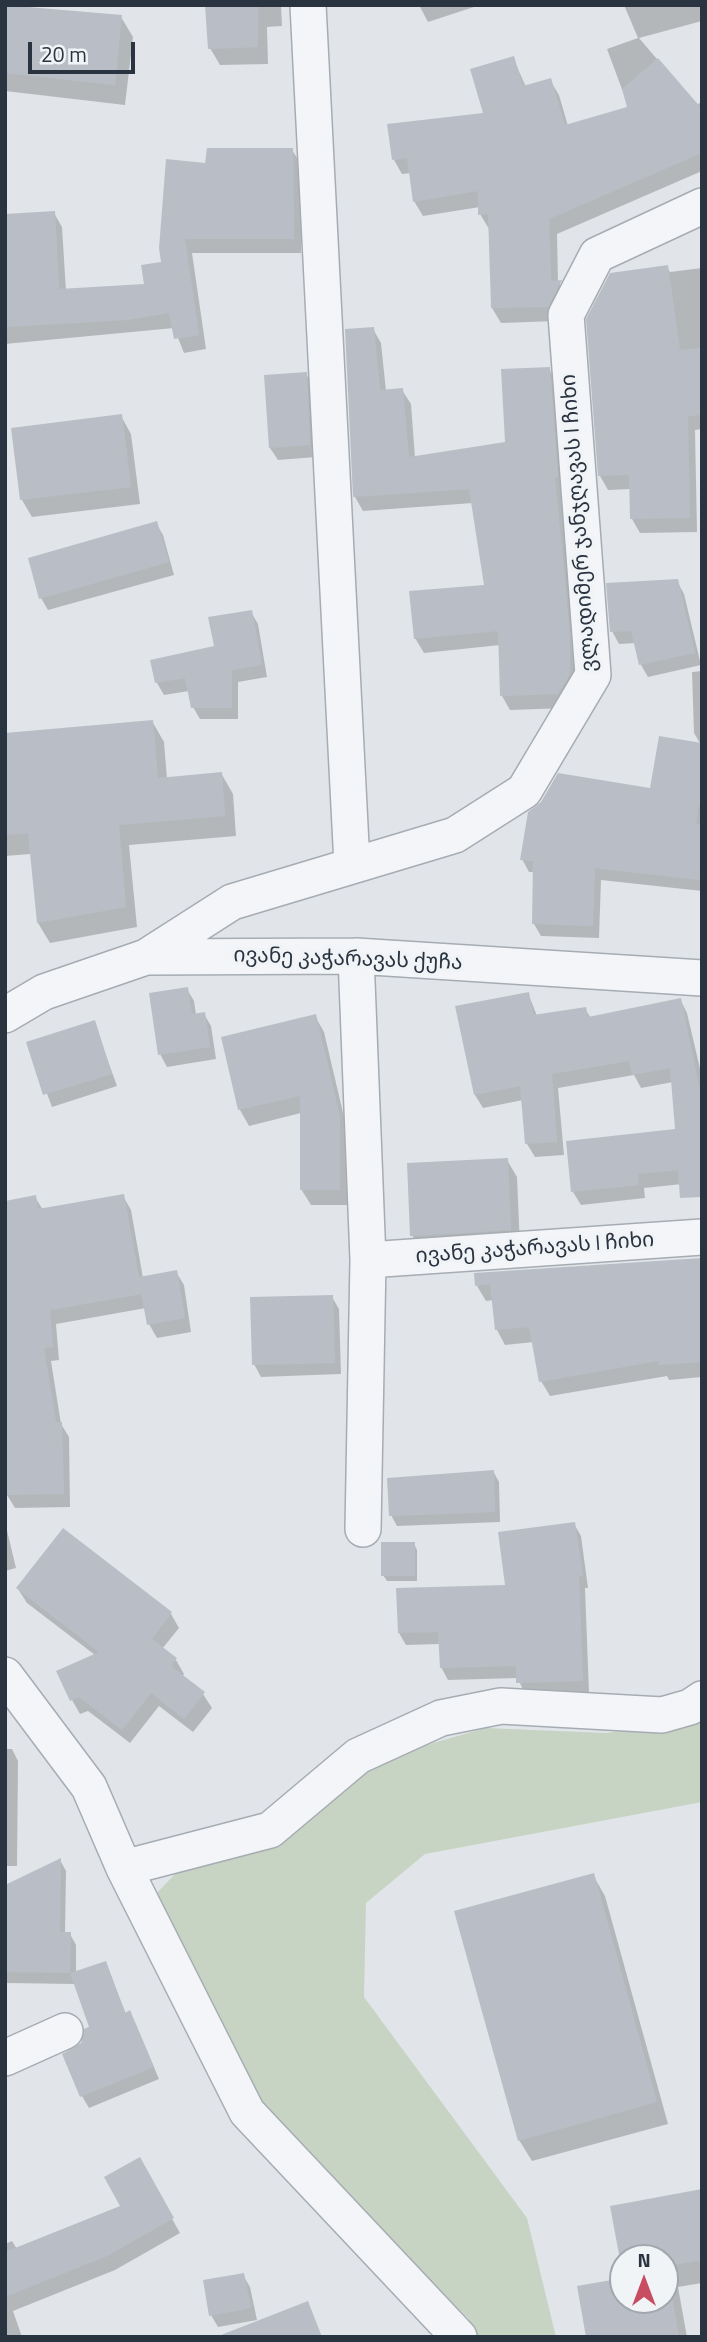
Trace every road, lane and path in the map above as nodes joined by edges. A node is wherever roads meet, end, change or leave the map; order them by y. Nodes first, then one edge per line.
1 (308, 5) edge
2 (702, 206) edge
3 (352, 865) junction
4 (355, 956) junction
5 (146, 957) junction
6 (702, 978) edge
7 (5, 1015) edge
8 (702, 1237) edge
9 (368, 1260) junction
10 (363, 1529) dead end
11 (5, 1675) edge
12 (702, 1699) edge
13 (124, 1868) junction
14 (65, 2031) dead end
15 (5, 2057) edge
16 (459, 2337) edge

1 - 3 street
2 - 3 street, ვლადიმერ ჯანჯღავას I ჩიხი
3 - 5 street, ვლადიმერ ჯანჯღავას I ჩიხი
4 - 5 street, ივანე კაჭარავას ქუჩა
4 - 6 street, ივანე კაჭარავას ქუჩა
4 - 9 street
5 - 7 street, ივანე კაჭარავას ქუჩა
8 - 9 street, ივანე კაჭარავას I ჩიხი
9 - 10 street
11 - 13 street
12 - 13 street
13 - 16 street
14 - 15 street

